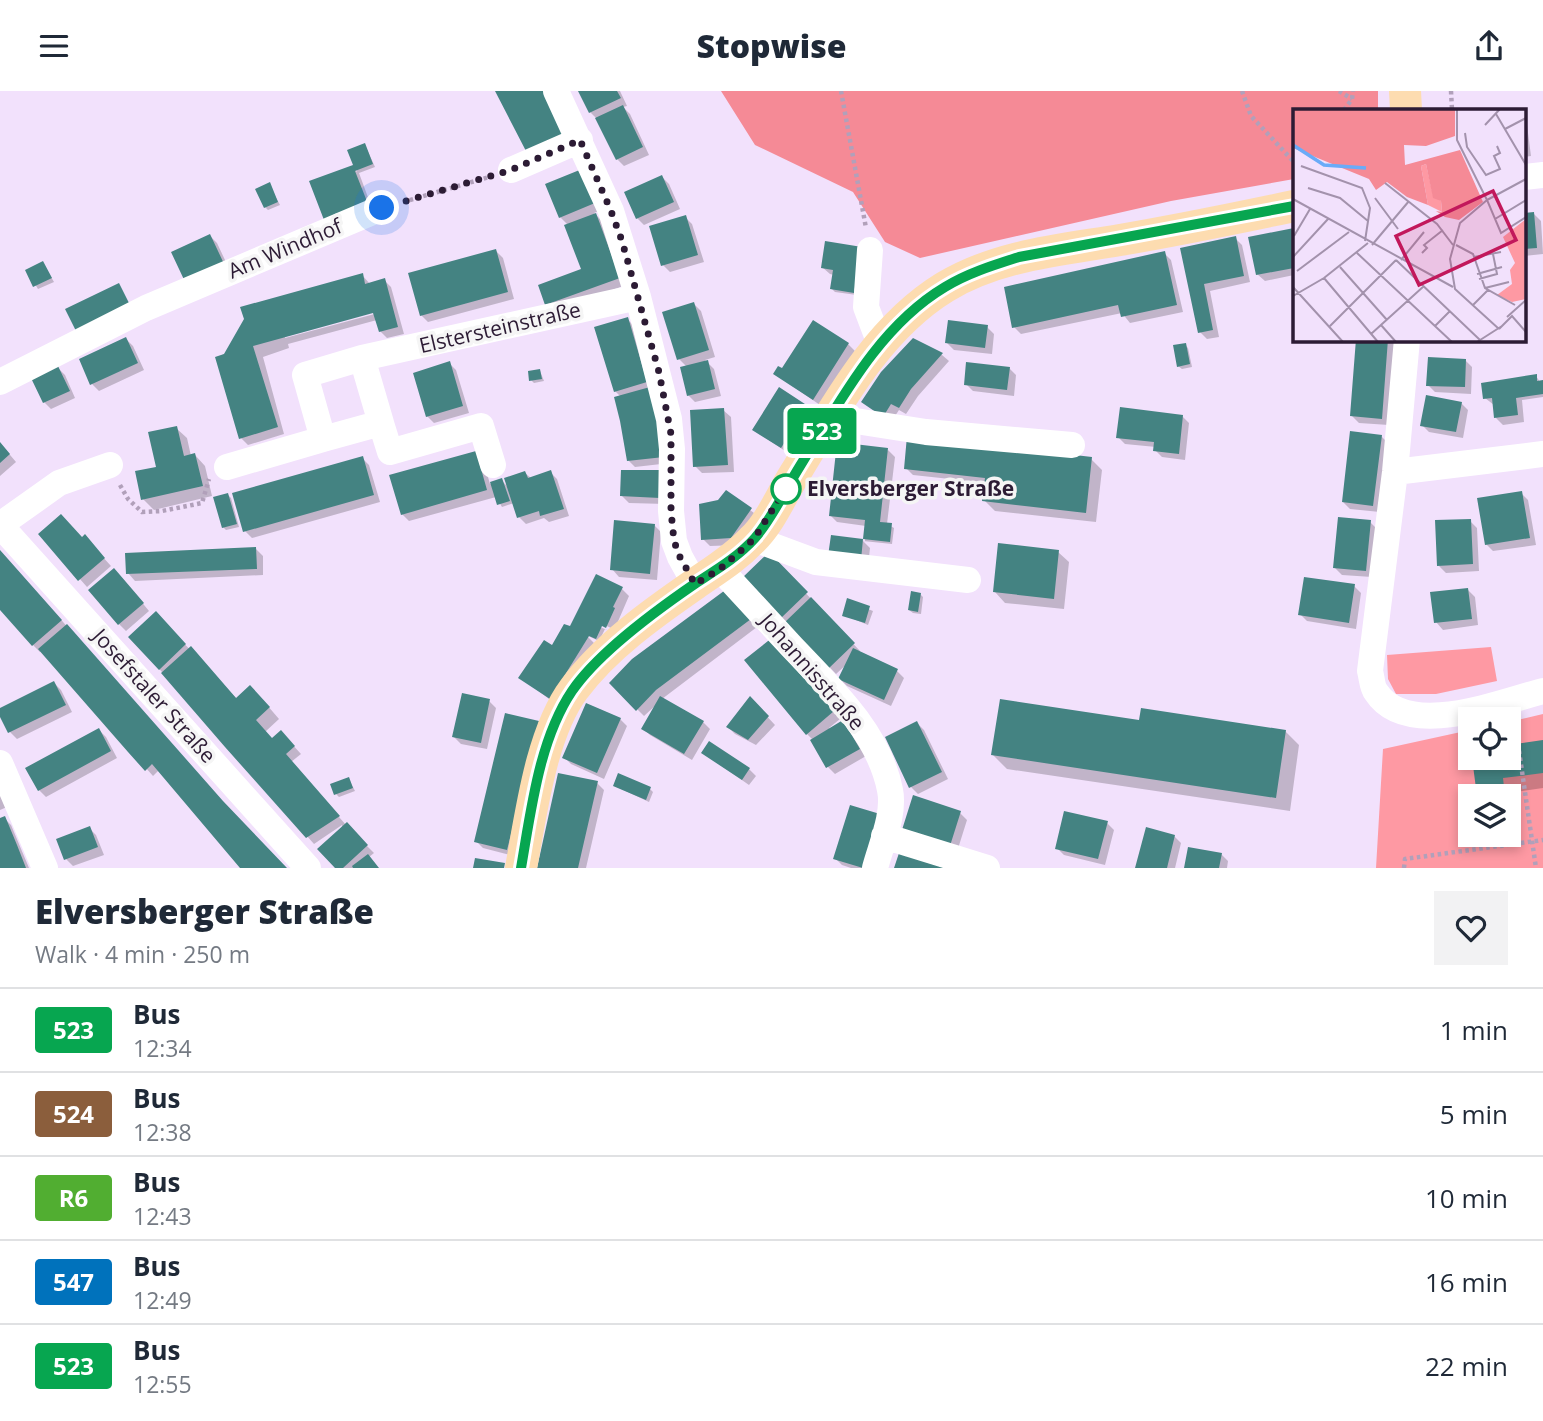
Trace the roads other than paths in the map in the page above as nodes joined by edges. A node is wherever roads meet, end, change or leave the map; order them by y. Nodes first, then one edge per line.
1 (556, 91) edge
2 (1405, 91) edge
3 (1406, 109) edge
4 (580, 140) junction
5 (511, 170) road end
6 (1293, 206) edge
7 (382, 208) road end
8 (870, 250) road end
9 (638, 297) junction
10 (1407, 341) edge
11 (880, 344) junction
12 (362, 358) junction
13 (0, 382) edge
14 (830, 417) junction
15 (381, 423) junction
16 (323, 439) junction
17 (1072, 445) dead end
18 (1543, 454) edge
19 (110, 465) road end
20 (493, 465) dead end
21 (228, 467) road end
22 (1395, 472) junction
23 (0, 525) edge
24 (754, 539) junction
25 (708, 576) junction
26 (968, 580) dead end
27 (1543, 691) edge
28 (0, 763) edge
29 (884, 836) junction
30 (977, 867) edge
31 (45, 868) edge
32 (308, 868) edge
33 (521, 868) edge
34 (876, 868) edge

1 - 4 street
2 - 3 main road
4 - 5 street
4 - 9 street
6 - 11 main road
7 - 13 street, Am Windhof
8 - 11 street
9 - 12 street, Elstersteinstraße
9 - 25 street
10 - 22 street
11 - 14 main road
12 - 15 street
12 - 16 street, Elstersteinstraße
14 - 17 street
14 - 24 main road
15 - 16 street
15 - 20 street
16 - 21 street
18 - 22 street
19 - 23 street
22 - 27 street
23 - 32 street, Josefstaler Straße
24 - 25 main road
24 - 26 street
25 - 29 street, Johannisstraße
25 - 33 main road
28 - 31 street
29 - 30 street
29 - 34 street, Johannisstraße

